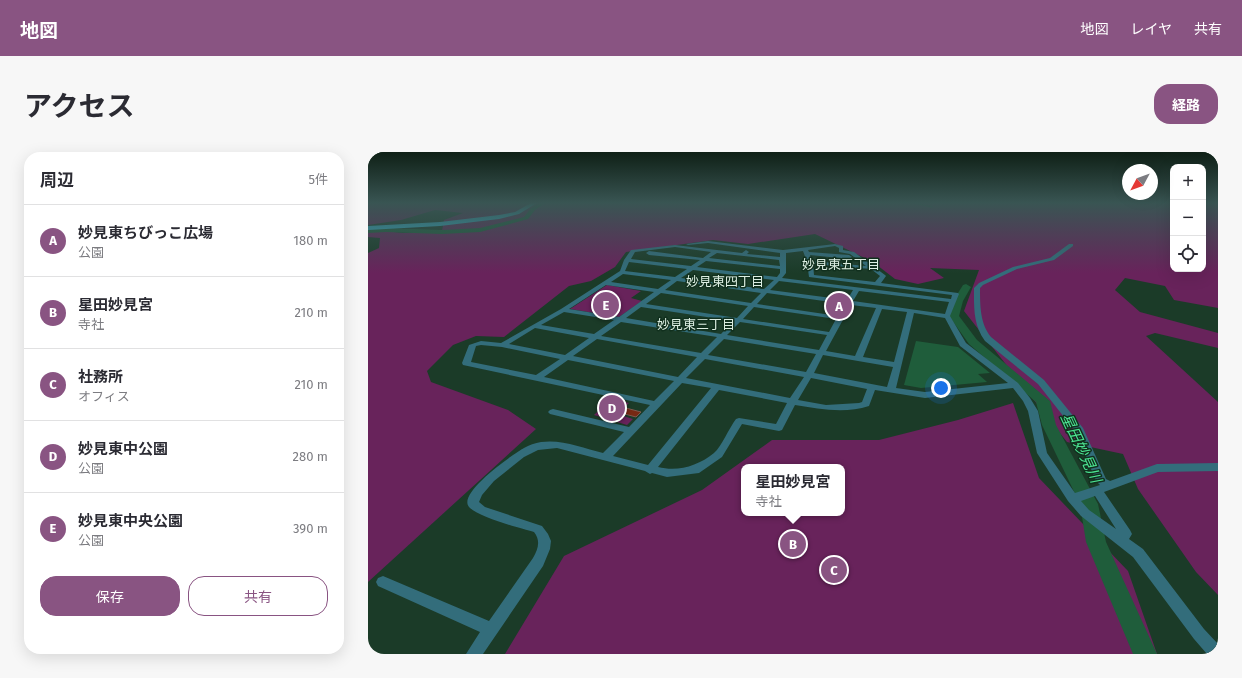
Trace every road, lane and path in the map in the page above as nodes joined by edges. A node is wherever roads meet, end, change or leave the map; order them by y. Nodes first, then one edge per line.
1 (392, 226) edge
2 (368, 228) edge
3 (1071, 245) dead end
4 (675, 246) junction
5 (750, 248) junction
6 (638, 250) junction
7 (716, 251) junction
8 (806, 251) junction
9 (743, 255) junction
10 (782, 255) junction
11 (858, 258) junction
12 (706, 259) junction
13 (627, 260) junction
14 (810, 262) junction
15 (693, 268) junction
16 (783, 268) junction
17 (873, 268) junction
18 (622, 272) junction
19 (677, 279) junction
20 (778, 279) junction
21 (879, 281) junction
22 (605, 283) junction
23 (857, 289) junction
24 (660, 292) junction
25 (766, 292) junction
26 (953, 301) junction
27 (850, 303) junction
28 (752, 304) junction
29 (641, 305) junction
30 (880, 307) junction
31 (563, 310) junction
32 (911, 311) junction
33 (947, 316) junction
34 (840, 318) junction
35 (621, 319) junction
36 (738, 320) junction
37 (534, 326) junction
38 (831, 334) junction
39 (722, 336) junction
40 (595, 337) junction
41 (502, 345) junction
42 (822, 352) junction
43 (703, 356) junction
44 (566, 358) junction
45 (858, 359) junction
46 (898, 365) junction
47 (809, 375) junction
48 (536, 379) junction
49 (680, 379) junction
50 (1015, 385) junction
51 (717, 387) junction
52 (872, 387) junction
53 (891, 390) junction
54 (792, 402) junction
55 (656, 404) junction
56 (553, 412) dead end
57 (630, 430) junction
58 (605, 458) junction
59 (1218, 467) edge
60 (650, 470) junction
61 (1089, 493) junction
62 (1122, 538) junction
63 (383, 582) dead end
64 (491, 629) junction
65 (474, 654) edge
66 (1217, 654) edge

1 - 2 highway
3 - 61 street
4 - 5 street
4 - 6 street
4 - 7 street
5 - 9 street
5 - 10 street
6 - 12 street
6 - 13 street
7 - 9 street
7 - 12 street
8 - 10 street
8 - 11 street
8 - 11 street
8 - 14 street
9 - 10 street
10 - 16 street
11 - 17 street
12 - 15 street
12 - 16 street
13 - 15 street
13 - 18 street
14 - 17 street
14 - 21 street
15 - 19 street
15 - 20 street
16 - 20 street
17 - 21 street
18 - 19 street
18 - 22 street
19 - 24 street
19 - 25 street
20 - 23 street
20 - 25 street
21 - 26 street
22 - 24 street
22 - 31 street
23 - 26 street
23 - 27 street
24 - 28 street
24 - 29 street
25 - 27 street
25 - 28 street
26 - 33 street
27 - 30 street
27 - 34 street
28 - 34 street
28 - 36 street
29 - 35 street
29 - 36 street
30 - 32 street
30 - 45 street
31 - 35 street
31 - 37 street
32 - 33 street
32 - 46 street
33 - 50 street
34 - 38 street
35 - 39 street
35 - 40 street
36 - 38 street
36 - 39 street
37 - 40 street
37 - 41 street
38 - 42 street
39 - 42 street
39 - 43 street
40 - 43 street
40 - 44 street
41 - 44 street
41 - 48 street
42 - 45 street
42 - 47 street
43 - 47 street
43 - 49 street
44 - 48 street
44 - 49 street
45 - 46 street
46 - 53 street
47 - 52 street
47 - 54 street
48 - 55 street
49 - 51 street
49 - 55 street
50 - 53 street
50 - 61 street
51 - 54 street
51 - 60 street
52 - 53 street
52 - 54 street
54 - 60 street
55 - 57 street
56 - 57 street
57 - 58 street
58 - 60 street
58 - 64 street
59 - 61 street
61 - 62 street
61 - 62 street
62 - 66 street
63 - 64 street
64 - 65 street

